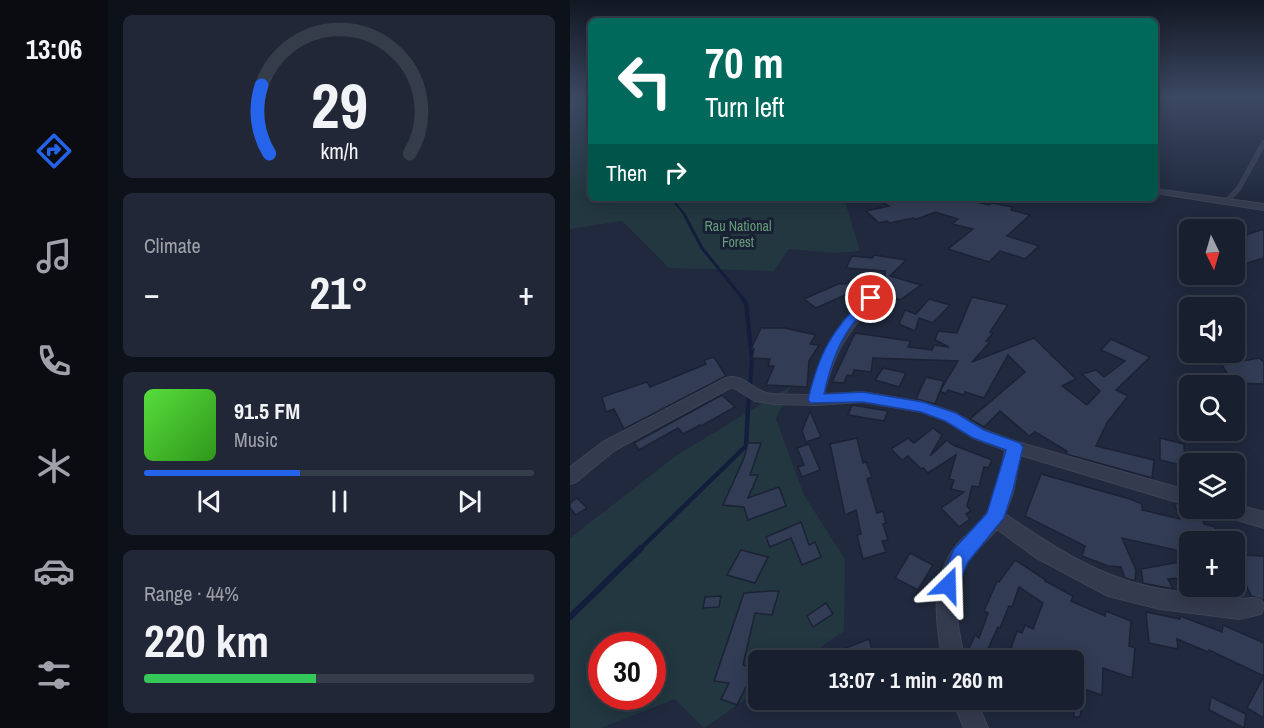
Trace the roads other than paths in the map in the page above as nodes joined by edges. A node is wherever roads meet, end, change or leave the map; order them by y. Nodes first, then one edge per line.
1 (1264, 142) edge
2 (1158, 191) edge
3 (1228, 200) junction
4 (1264, 207) edge
5 (871, 298) dead end
6 (816, 400) junction
7 (1014, 447) junction
8 (570, 477) edge
9 (1179, 496) edge
10 (1245, 515) edge
11 (994, 518) junction
12 (1264, 520) edge
13 (1254, 608) dead end
14 (953, 650) edge
15 (969, 710) edge
16 (976, 728) edge

1 - 3 lane
2 - 3 street
3 - 4 street
5 - 6 street
6 - 7 street
6 - 8 street
7 - 9 street
7 - 11 street
10 - 12 street
11 - 13 street
11 - 14 street
15 - 16 street

